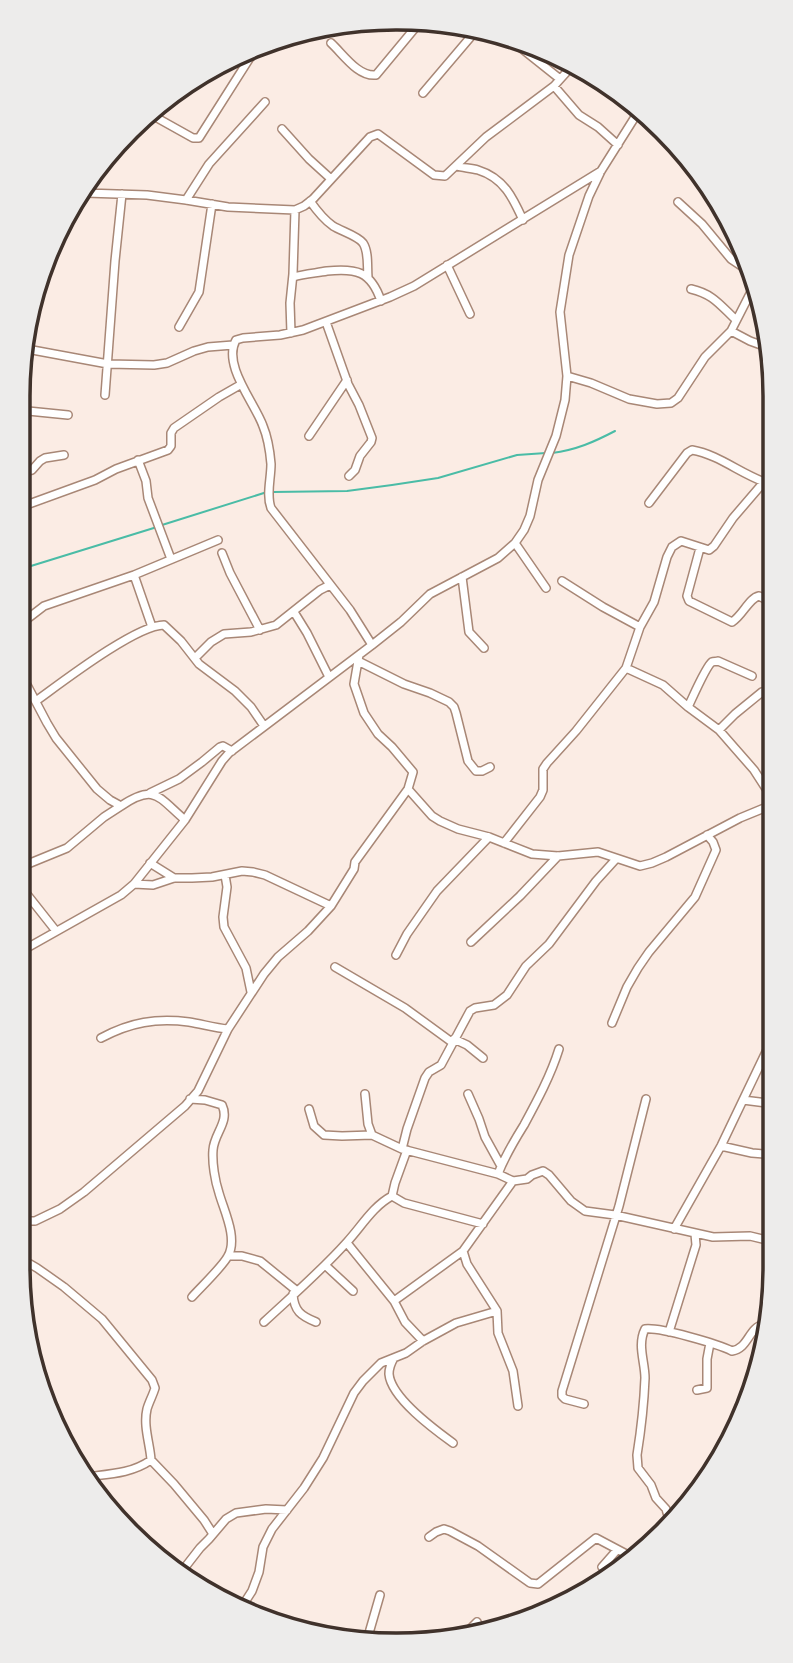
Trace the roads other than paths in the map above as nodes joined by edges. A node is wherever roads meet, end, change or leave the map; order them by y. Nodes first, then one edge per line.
1 (412, 31) edge
2 (470, 37) edge
3 (331, 43) dead end
4 (531, 56) edge
5 (247, 62) edge
6 (567, 72) edge
7 (561, 79) junction
8 (554, 86) junction
9 (423, 93) dead end
10 (265, 102) dead end
11 (634, 118) edge
12 (158, 119) edge
13 (282, 129) dead end
14 (618, 145) junction
15 (456, 166) junction
16 (601, 171) junction
17 (331, 179) junction
18 (92, 193) edge
19 (122, 194) junction
20 (186, 200) junction
21 (310, 201) junction
22 (678, 202) dead end
23 (212, 204) junction
24 (295, 210) junction
25 (523, 220) junction
26 (738, 264) edge
27 (447, 265) junction
28 (293, 277) junction
29 (368, 277) junction
30 (691, 289) dead end
31 (749, 295) edge
32 (381, 301) junction
33 (470, 314) dead end
34 (736, 320) junction
35 (326, 322) junction
36 (179, 327) dead end
37 (731, 331) junction
38 (291, 333) junction
39 (759, 344) edge
40 (233, 345) junction
41 (33, 350) edge
42 (108, 364) junction
43 (567, 376) junction
44 (347, 380) junction
45 (240, 385) junction
46 (105, 395) dead end
47 (30, 411) edge
48 (68, 415) dead end
49 (309, 436) dead end
50 (64, 455) dead end
51 (138, 460) junction
52 (30, 470) edge
53 (349, 476) dead end
54 (763, 482) joint
55 (30, 503) edge
56 (649, 503) dead end
57 (218, 540) dead end
58 (515, 543) junction
59 (700, 548) junction
60 (222, 553) dead end
61 (171, 559) junction
62 (134, 575) junction
63 (461, 577) junction
64 (562, 581) dead end
65 (330, 585) junction
66 (546, 588) dead end
67 (763, 598) edge
68 (294, 612) junction
69 (30, 617) edge
70 (152, 626) junction
71 (640, 627) junction
72 (261, 630) junction
73 (372, 645) junction
74 (484, 648) dead end
75 (195, 658) junction
76 (359, 658) junction
77 (626, 668) junction
78 (752, 676) dead end
79 (330, 677) junction
80 (30, 690) edge
81 (762, 692) dead end
82 (36, 701) junction
83 (688, 707) junction
84 (264, 726) junction
85 (719, 730) junction
86 (232, 751) junction
87 (490, 767) dead end
88 (763, 784) edge
89 (408, 789) junction
90 (150, 793) junction
91 (121, 806) junction
92 (763, 807) edge
93 (185, 820) junction
94 (707, 835) junction
95 (489, 837) junction
96 (504, 843) junction
97 (558, 856) junction
98 (616, 859) junction
99 (30, 863) edge
100 (150, 863) junction
101 (225, 874) junction
102 (174, 878) junction
103 (134, 884) junction
104 (30, 898) edge
105 (331, 906) junction
106 (56, 931) junction
107 (471, 942) dead end
108 (30, 945) edge
109 (396, 955) dead end
110 (335, 967) dead end
111 (251, 993) junction
112 (612, 1023) dead end
113 (228, 1029) junction
114 (101, 1038) dead end
115 (454, 1041) junction
116 (559, 1049) dead end
117 (483, 1058) dead end
118 (763, 1063) edge
119 (365, 1094) dead end
120 (468, 1094) dead end
121 (190, 1099) junction
122 (646, 1099) dead end
123 (743, 1100) junction
124 (763, 1102) edge
125 (309, 1109) dead end
126 (372, 1135) junction
127 (721, 1146) junction
128 (405, 1149) junction
129 (763, 1154) edge
130 (499, 1170) junction
131 (513, 1181) junction
132 (392, 1196) junction
133 (615, 1216) junction
134 (30, 1221) edge
135 (483, 1224) junction
136 (674, 1228) junction
137 (695, 1234) junction
138 (763, 1239) edge
139 (346, 1243) junction
140 (463, 1251) junction
141 (228, 1256) junction
142 (30, 1264) edge
143 (325, 1265) junction
144 (353, 1291) dead end
145 (295, 1293) junction
146 (192, 1297) dead end
147 (394, 1301) junction
148 (497, 1311) junction
149 (264, 1322) dead end
150 (316, 1322) dead end
151 (758, 1325) edge
152 (669, 1332) junction
153 (423, 1341) junction
154 (710, 1343) junction
155 (394, 1358) junction
156 (697, 1390) dead end
157 (584, 1404) dead end
158 (518, 1406) dead end
159 (453, 1443) dead end
160 (151, 1460) junction
161 (96, 1476) edge
162 (287, 1510) junction
163 (667, 1513) edge
164 (214, 1534) junction
165 (429, 1537) dead end
166 (617, 1550) junction
167 (624, 1553) edge
168 (186, 1566) edge
169 (602, 1567) dead end
170 (380, 1595) dead end
171 (245, 1600) edge
172 (477, 1622) dead end
173 (475, 1625) edge
174 (369, 1632) edge

1 - 3 street
2 - 9 street
4 - 7 street
5 - 12 street
6 - 7 street
7 - 8 street
8 - 14 street
8 - 15 street
10 - 20 street
11 - 14 street
13 - 17 street
14 - 16 street
15 - 17 street
15 - 25 street
16 - 25 street
16 - 43 street
17 - 21 street
18 - 19 street
19 - 20 street
19 - 42 street
20 - 23 street
21 - 24 street
21 - 29 street
22 - 26 street
23 - 24 street
23 - 36 street
24 - 28 street
25 - 27 street
27 - 32 street
27 - 33 street
28 - 29 street
28 - 38 street
29 - 32 street
30 - 34 street
31 - 34 street
32 - 35 street
34 - 37 street
35 - 38 street
35 - 44 street
37 - 39 street
37 - 43 street
38 - 40 street
40 - 42 street
40 - 45 street
41 - 42 street
42 - 46 street
43 - 58 street
44 - 49 street
44 - 53 street
45 - 51 street
45 - 65 street
47 - 48 street
50 - 52 street
51 - 55 street
51 - 61 street
54 - 56 street
54 - 59 street
57 - 61 street
58 - 63 street
58 - 66 street
59 - 67 street
59 - 71 street
60 - 72 street
61 - 62 street
62 - 69 street
62 - 70 street
63 - 73 street
63 - 74 street
64 - 71 street
65 - 68 street
65 - 73 street
68 - 72 street
68 - 79 street
70 - 75 street
70 - 82 street
71 - 77 street
72 - 75 street
73 - 76 street
75 - 84 street
76 - 79 street
76 - 87 street
76 - 89 street
77 - 83 street
77 - 96 street
78 - 83 street
79 - 84 street
80 - 82 street
81 - 85 street
82 - 91 street
83 - 85 street
84 - 86 street
85 - 88 street
86 - 90 street
86 - 93 street
89 - 95 street
89 - 105 street
90 - 91 street
90 - 93 street
91 - 99 street
92 - 94 street
93 - 100 street
94 - 98 street
94 - 112 street
95 - 96 street
95 - 109 street
96 - 97 street
97 - 98 street
97 - 107 street
98 - 115 street
100 - 102 street
100 - 103 street
101 - 102 street
101 - 105 street
101 - 111 street
102 - 103 street
103 - 106 street
104 - 106 street
105 - 111 street
106 - 108 street
110 - 115 street
111 - 113 street
113 - 114 street
113 - 121 street
115 - 117 street
115 - 128 street
116 - 130 street
118 - 123 street
119 - 126 street
120 - 130 street
121 - 134 street
121 - 141 street
122 - 133 street
123 - 124 street
123 - 127 street
125 - 126 street
126 - 128 street
127 - 129 street
127 - 136 street
128 - 130 street
128 - 132 street
130 - 131 street
131 - 133 street
131 - 135 street
132 - 135 street
132 - 139 street
133 - 136 street
133 - 157 street
135 - 140 street
136 - 137 street
137 - 138 street
137 - 152 street
139 - 143 street
139 - 147 street
140 - 147 street
140 - 148 street
141 - 145 street
141 - 146 street
142 - 160 street
143 - 144 street
143 - 145 street
145 - 149 street
145 - 150 street
147 - 153 street
148 - 153 street
148 - 158 street
151 - 154 street
152 - 154 street
152 - 163 street
153 - 155 street
154 - 156 street
155 - 159 street
155 - 162 street
160 - 161 street
160 - 164 street
162 - 164 street
162 - 171 street
164 - 168 street
165 - 166 street
166 - 167 street
166 - 169 street
170 - 174 street
172 - 173 street

